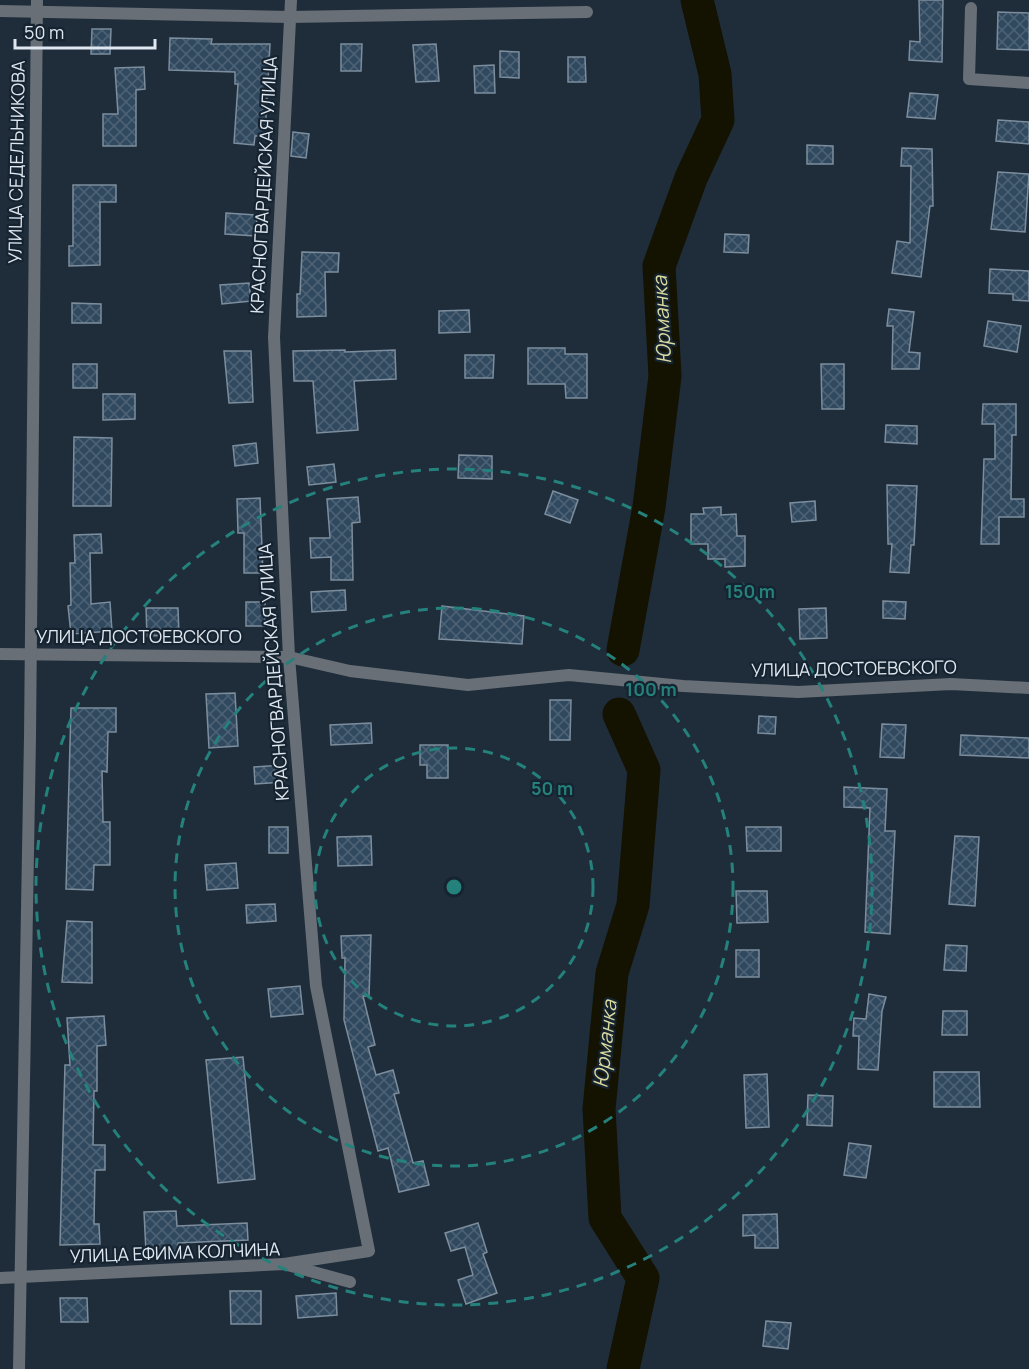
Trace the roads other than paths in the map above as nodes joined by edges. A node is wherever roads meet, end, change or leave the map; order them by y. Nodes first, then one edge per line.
1 (291, 0) edge
2 (37, 6) edge
3 (971, 8) dead end
4 (0, 10) edge
5 (586, 12) dead end
6 (290, 17) junction
7 (1029, 82) edge
8 (0, 654) edge
9 (31, 655) junction
10 (289, 657) junction
11 (1029, 688) edge
12 (284, 1264) junction
13 (0, 1278) edge
14 (22, 1278) junction
15 (350, 1282) dead end
16 (20, 1369) edge

1 - 6 street, КРАСНОГВАРДЕЙСКАЯ УЛИЦА
2 - 4 street
2 - 6 street
2 - 9 street, УЛИЦА СЕДЕЛЬНИКОВА
3 - 7 street
5 - 6 street
6 - 10 street, КРАСНОГВАРДЕЙСКАЯ УЛИЦА
8 - 9 street, УЛИЦА ДОСТОЕВСКОГО
9 - 10 street, УЛИЦА ДОСТОЕВСКОГО
9 - 14 street, УЛИЦА СЕДЕЛЬНИКОВА
10 - 11 street, УЛИЦА ДОСТОЕВСКОГО
10 - 12 street, КРАСНОГВАРДЕЙСКАЯ УЛИЦА
12 - 14 street, УЛИЦА ЕФИМА КОЛЧИНА
12 - 15 street, УЛИЦА ЕФИМА КОЛЧИНА
13 - 14 street, УЛИЦА ЕФИМА КОЛЧИНА
14 - 16 street, УЛИЦА СЕДЕЛЬНИКОВА

